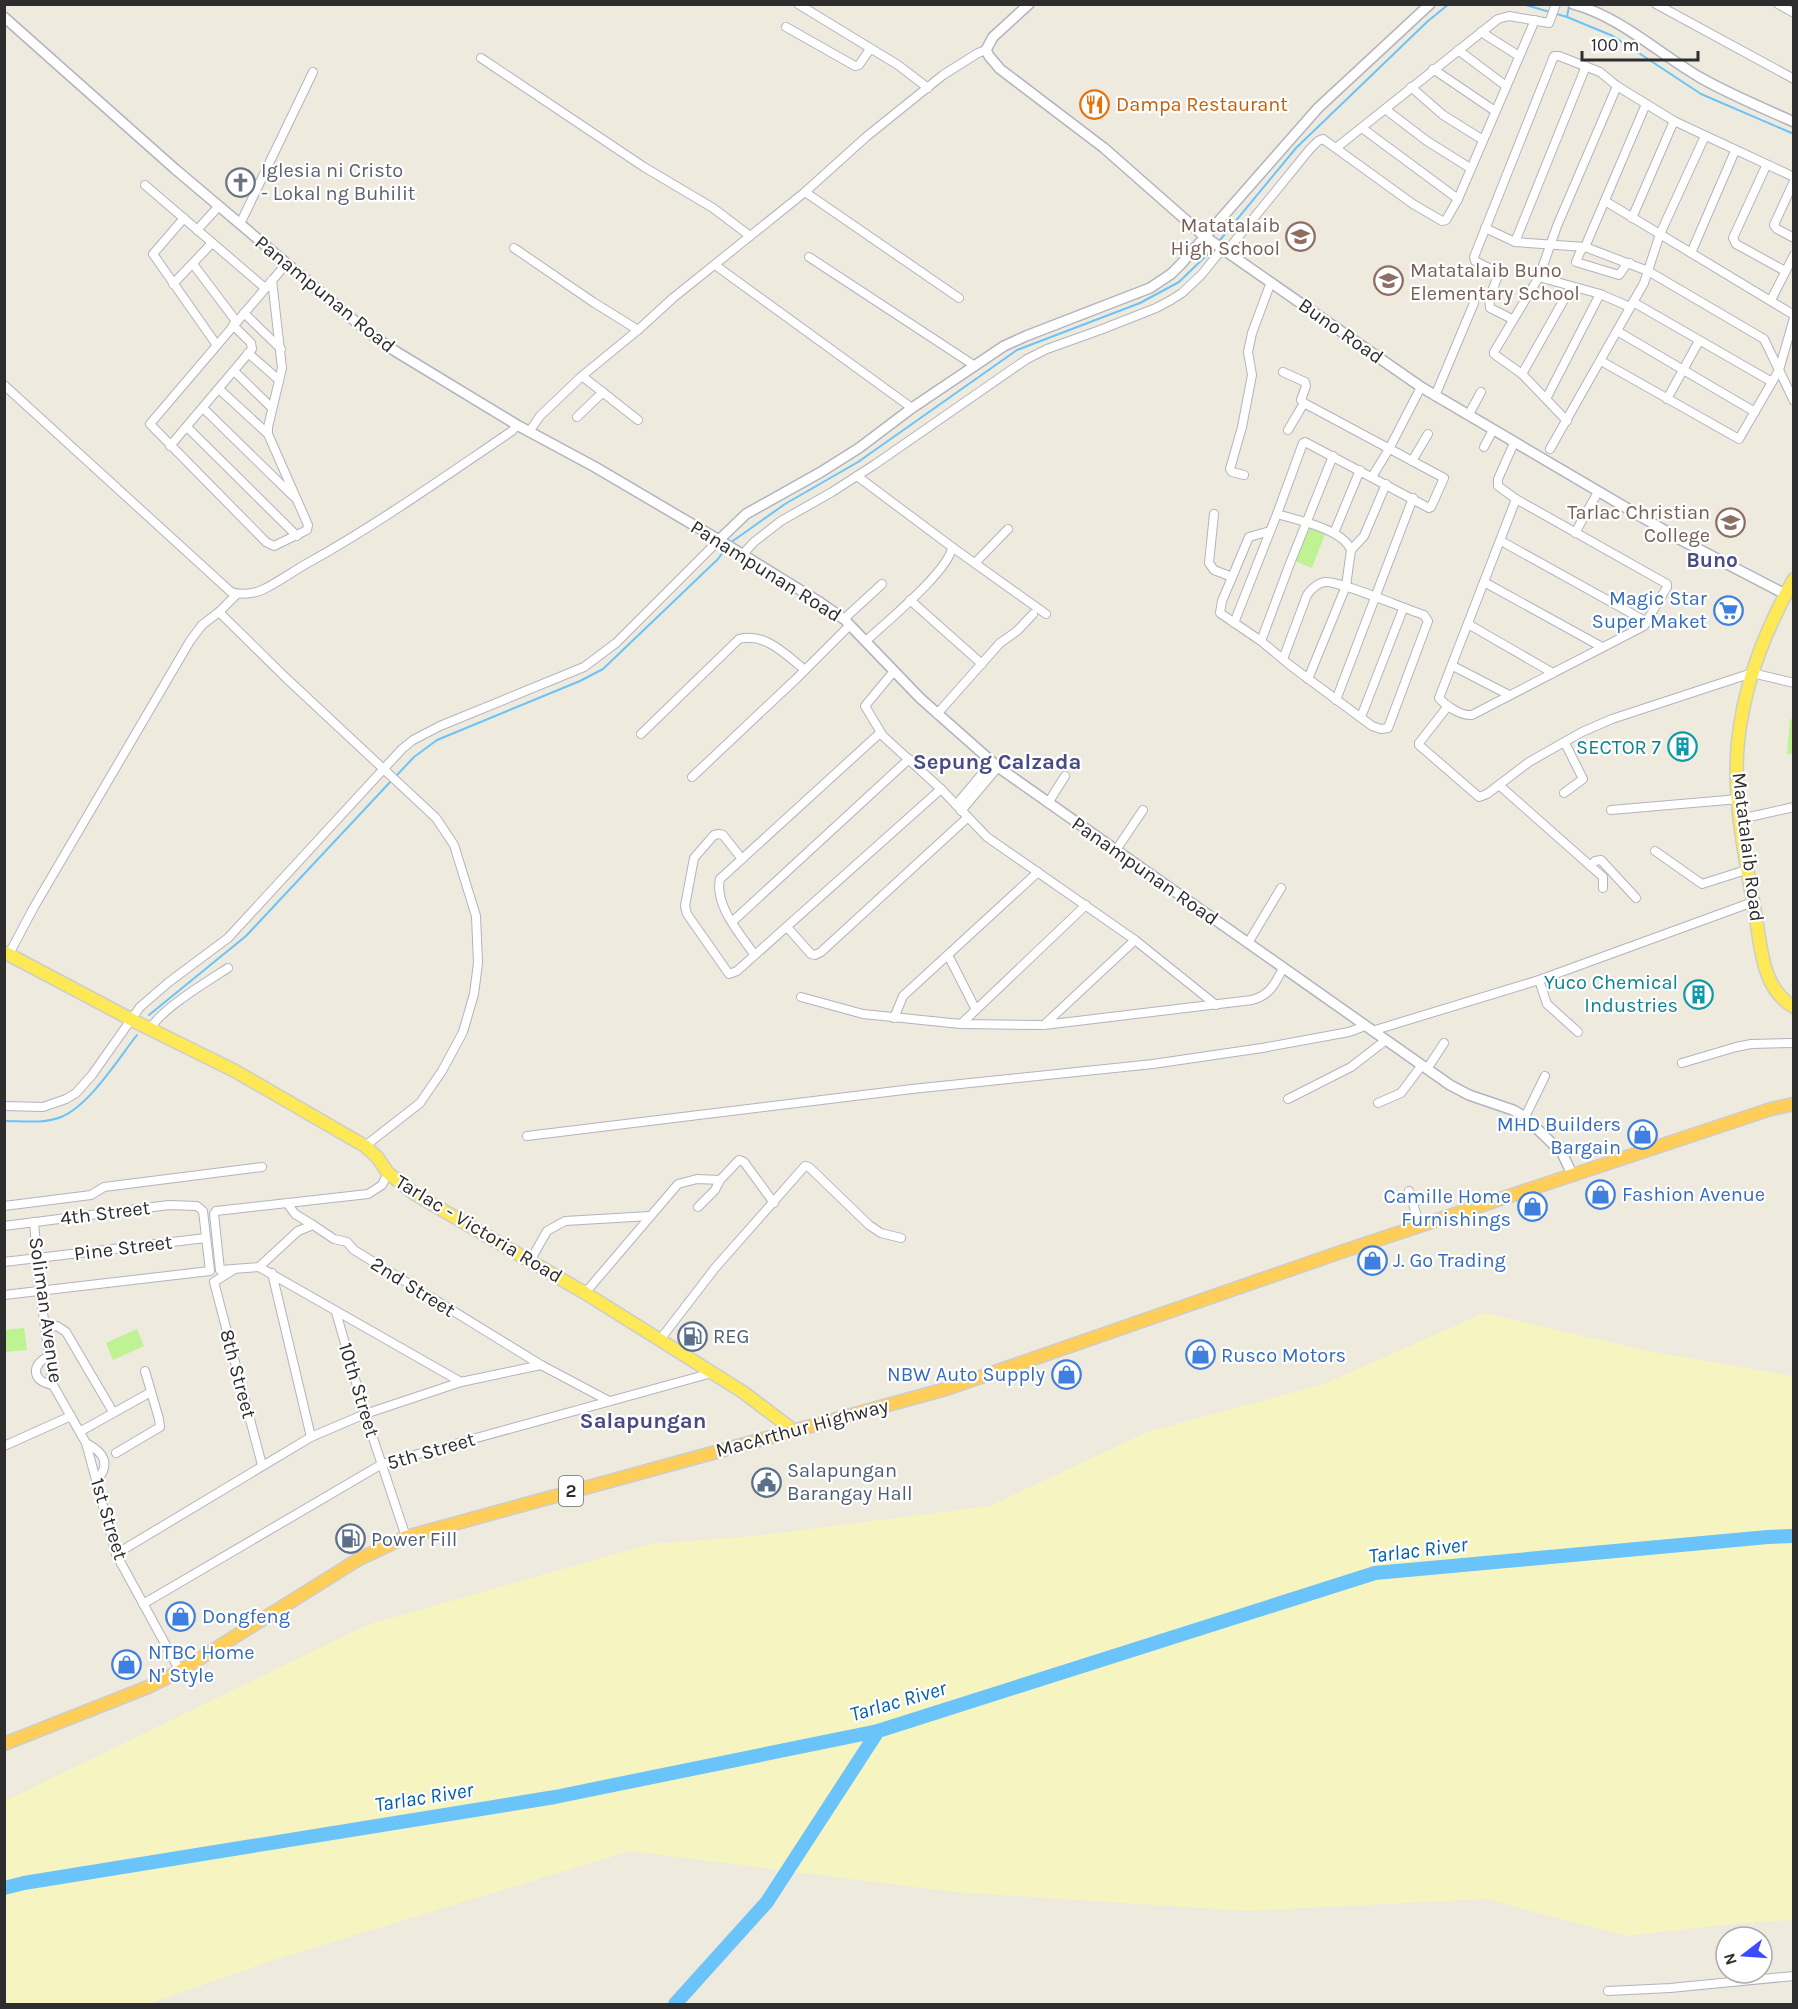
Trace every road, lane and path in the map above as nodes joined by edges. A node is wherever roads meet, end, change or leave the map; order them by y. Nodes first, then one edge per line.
1 (798, 4) edge
2 (1029, 4) edge
3 (1430, 4) edge
4 (1656, 4) edge
5 (1576, 5) edge
6 (1779, 5) edge
7 (1556, 6) edge
8 (1794, 13) edge
9 (4, 17) edge
10 (1535, 20) junction
11 (786, 27) dead end
12 (1481, 32) junction
13 (870, 49) junction
14 (987, 50) junction
15 (1458, 50) junction
16 (1519, 56) junction
17 (481, 58) dead end
18 (1586, 66) junction
19 (1433, 69) junction
20 (313, 72) dead end
21 (1794, 79) edge
22 (1506, 86) junction
23 (1617, 86) junction
24 (1411, 87) junction
25 (928, 88) junction
26 (1646, 104) junction
27 (1385, 109) junction
28 (1495, 111) junction
29 (1674, 121) junction
30 (1794, 122) edge
31 (1362, 128) junction
32 (1705, 136) junction
33 (1482, 140) junction
34 (1336, 148) junction
35 (1735, 151) junction
36 (1766, 166) junction
37 (1470, 168) junction
38 (1794, 179) edge
39 (145, 185) dead end
40 (805, 192) junction
41 (1458, 199) junction
42 (1605, 201) junction
43 (219, 206) junction
44 (184, 218) junction
45 (1632, 218) junction
46 (240, 224) junction
47 (1485, 228) junction
48 (197, 230) junction
49 (1660, 234) junction
50 (750, 236) junction
51 (1204, 236) junction
52 (1794, 238) edge
53 (1515, 242) junction
54 (212, 243) junction
55 (1551, 244) junction
56 (1585, 247) junction
57 (514, 248) dead end
58 (1224, 251) junction
59 (1691, 253) junction
60 (1794, 255) edge
61 (808, 257) dead end
62 (287, 263) junction
63 (1630, 263) junction
64 (193, 264) junction
65 (715, 265) junction
66 (1648, 271) junction
67 (1785, 271) junction
68 (1539, 277) junction
69 (272, 280) junction
70 (1271, 282) junction
71 (173, 284) junction
72 (1571, 287) junction
73 (265, 288) junction
74 (1600, 294) junction
75 (959, 298) dead end
76 (1771, 300) junction
77 (1474, 303) dead end
78 (1632, 305) junction
79 (244, 313) junction
80 (1794, 316) edge
81 (1512, 319) junction
82 (235, 323) junction
83 (638, 330) junction
84 (1617, 331) junction
85 (1699, 341) junction
86 (216, 344) junction
87 (280, 349) junction
88 (248, 353) junction
89 (1601, 361) junction
90 (975, 366) junction
91 (1684, 370) junction
92 (1779, 370) junction
93 (234, 371) junction
94 (1283, 372) dead end
95 (1522, 374) junction
96 (582, 376) junction
97 (279, 380) junction
98 (1772, 382) junction
99 (4, 385) edge
100 (1421, 387) junction
101 (219, 389) junction
102 (603, 392) junction
103 (1481, 392) dead end
104 (1435, 396) junction
105 (1793, 398) edge
106 (1546, 399) junction
107 (1667, 399) junction
108 (1304, 403) junction
109 (203, 408) junction
110 (272, 408) junction
111 (912, 408) junction
112 (1755, 412) junction
113 (1469, 414) junction
114 (577, 417) dead end
115 (638, 420) dead end
116 (1567, 421) junction
117 (517, 425) junction
118 (187, 427) junction
119 (1288, 430) dead end
120 (1493, 430) junction
121 (529, 432) junction
122 (268, 434) junction
123 (1428, 434) dead end
124 (1514, 443) junction
125 (170, 446) junction
126 (1485, 447) dead end
127 (1389, 449) junction
128 (1550, 449) dead end
129 (1333, 456) junction
130 (1412, 461) junction
131 (1359, 470) junction
132 (1244, 475) dead end
133 (857, 476) junction
134 (1372, 477) junction
135 (1386, 484) junction
136 (1598, 492) junction
137 (1413, 498) junction
138 (1516, 499) junction
139 (299, 502) junction
140 (1214, 514) dead end
141 (1277, 514) junction
142 (1306, 523) junction
143 (1008, 529) dead end
144 (1270, 531) junction
145 (1334, 533) junction
146 (1575, 534) junction
147 (297, 536) junction
148 (1501, 541) junction
149 (726, 544) junction
150 (952, 547) junction
151 (1351, 550) junction
152 (743, 554) junction
153 (975, 563) junction
154 (1232, 577) junction
155 (1794, 579) edge
156 (1484, 582) junction
157 (882, 584) dead end
158 (1346, 586) junction
159 (237, 594) junction
160 (1785, 594) junction
161 (1375, 598) junction
162 (910, 600) junction
163 (1403, 609) junction
164 (219, 612) junction
165 (1034, 614) dead end
166 (1046, 614) dead end
167 (847, 622) junction
168 (1647, 622) junction
169 (1233, 623) junction
170 (1468, 624) junction
171 (866, 640) junction
172 (1261, 641) junction
173 (1602, 647) junction
174 (1283, 659) junction
175 (982, 664) junction
176 (1453, 666) junction
177 (805, 670) junction
178 (894, 671) junction
179 (1752, 673) junction
180 (1553, 674) junction
181 (1308, 679) junction
182 (1794, 683) edge
183 (1509, 694) junction
184 (1336, 700) junction
185 (1448, 706) junction
186 (937, 714) junction
187 (1361, 717) junction
188 (880, 733) junction
189 (641, 734) dead end
190 (1564, 743) junction
191 (909, 759) junction
192 (995, 765) junction
193 (390, 774) junction
194 (1065, 776) dead end
195 (692, 777) dead end
196 (1499, 785) junction
197 (941, 789) junction
198 (1564, 793) dead end
199 (1739, 799) junction
200 (1048, 802) junction
201 (1794, 807) edge
202 (959, 808) junction
203 (1143, 810) dead end
204 (1611, 810) dead end
205 (967, 818) junction
206 (1740, 819) junction
207 (1116, 850) junction
208 (1655, 851) dead end
209 (742, 859) junction
210 (1590, 866) junction
211 (1746, 870) junction
212 (1038, 872) junction
213 (1281, 888) dead end
214 (1603, 888) dead end
215 (1636, 897) dead end
216 (1753, 902) junction
217 (1086, 905) junction
218 (732, 922) junction
219 (786, 927) junction
220 (1135, 940) junction
221 (1248, 943) junction
222 (7, 953) edge
223 (754, 954) junction
224 (948, 955) junction
225 (228, 968) dead end
226 (1283, 968) junction
227 (1539, 980) junction
228 (801, 997) dead end
229 (1216, 1005) junction
230 (1794, 1007) edge
231 (976, 1010) junction
232 (894, 1018) junction
233 (132, 1019) junction
234 (961, 1024) junction
235 (1044, 1025) junction
236 (1369, 1028) junction
237 (150, 1029) junction
238 (1578, 1032) dead end
239 (1386, 1040) junction
240 (1444, 1043) dead end
241 (1794, 1043) edge
242 (1682, 1064) dead end
243 (1424, 1067) junction
244 (1545, 1076) dead end
245 (1288, 1099) dead end
246 (1378, 1103) dead end
247 (1794, 1104) edge
248 (4, 1106) edge
249 (1525, 1117) junction
250 (527, 1136) dead end
251 (365, 1146) junction
252 (262, 1167) dead end
253 (388, 1173) junction
254 (1573, 1176) junction
255 (720, 1180) junction
256 (1409, 1191) dead end
257 (287, 1203) junction
258 (774, 1203) junction
259 (4, 1206) edge
260 (698, 1207) dead end
261 (650, 1216) junction
262 (34, 1222) junction
263 (312, 1225) junction
264 (4, 1226) edge
265 (1420, 1226) junction
266 (206, 1238) junction
267 (901, 1238) dead end
268 (37, 1258) junction
269 (530, 1261) junction
270 (4, 1262) edge
271 (259, 1267) junction
272 (234, 1269) junction
273 (272, 1273) junction
274 (40, 1291) junction
275 (585, 1293) junction
276 (4, 1295) edge
277 (336, 1312) junction
278 (45, 1328) junction
279 (659, 1341) junction
280 (49, 1356) junction
281 (541, 1365) junction
282 (145, 1371) dead end
283 (712, 1373) junction
284 (461, 1382) junction
285 (53, 1385) junction
286 (151, 1392) junction
287 (609, 1401) junction
288 (113, 1412) junction
289 (365, 1414) junction
290 (71, 1416) junction
291 (793, 1430) junction
292 (81, 1431) junction
293 (311, 1437) junction
294 (86, 1443) junction
295 (4, 1446) edge
296 (116, 1453) dead end
297 (92, 1462) joint
298 (382, 1464) junction
299 (262, 1465) junction
300 (96, 1482) junction
301 (406, 1537) junction
302 (116, 1554) junction
303 (143, 1604) junction
304 (180, 1671) junction
305 (4, 1744) edge
306 (1794, 1976) edge
307 (1608, 1991) dead end

1 - 13 street
2 - 14 street
3 - 51 street
4 - 21 street
5 - 30 street
6 - 8 street
7 - 10 street
9 - 43 street, Panampunan Road
10 - 12 street
10 - 16 street
11 - 13 street
12 - 15 street
12 - 16 street
13 - 25 street
14 - 25 street
14 - 51 street, Buno Road
15 - 19 street
15 - 22 street
16 - 22 street
17 - 50 street
18 - 23 street
18 - 47 street
18 - 53 street
19 - 24 street
19 - 28 street
20 - 46 street
22 - 28 street
23 - 26 street
23 - 55 street
24 - 27 street
24 - 33 street
25 - 40 street
26 - 29 street
26 - 42 street
27 - 31 street
27 - 37 street
28 - 33 street
29 - 32 street
29 - 45 street
31 - 34 street
31 - 41 street
32 - 35 street
32 - 49 street
33 - 37 street
34 - 41 street
34 - 58 street
35 - 36 street
35 - 59 street
36 - 38 street
36 - 67 street
37 - 41 street
38 - 52 street
39 - 44 street
40 - 50 street
40 - 75 street
42 - 45 street
42 - 56 street
43 - 46 street, Panampunan Road
43 - 48 street
44 - 48 street
44 - 71 street
45 - 49 street
46 - 62 street, Panampunan Road
47 - 53 street
47 - 81 street
48 - 54 street
49 - 59 street
49 - 66 street
50 - 65 street
51 - 58 street, Buno Road
51 - 90 street
53 - 55 street
54 - 64 street
54 - 73 street
55 - 56 street
55 - 68 street
56 - 63 street
56 - 63 street
57 - 83 street
58 - 70 street, Buno Road
58 - 133 street
59 - 76 street
60 - 67 street
61 - 90 street
62 - 69 street
62 - 117 street, Panampunan Road
63 - 66 street
64 - 71 street
64 - 82 street
65 - 83 street
65 - 111 street
66 - 78 street
66 - 92 street
67 - 76 street
68 - 72 street
68 - 81 street
69 - 73 street
69 - 87 street
70 - 100 street, Buno Road
70 - 132 street
71 - 86 street
72 - 74 street
72 - 95 street
73 - 79 street
74 - 78 street
74 - 106 street
76 - 80 street
77 - 104 street
78 - 84 street
78 - 85 street
79 - 82 street
79 - 87 street
80 - 92 street
81 - 95 street
82 - 86 street
82 - 88 street
83 - 96 street
84 - 89 street
84 - 91 street
85 - 91 street
85 - 98 street
86 - 125 street
87 - 97 street
88 - 93 street
88 - 97 street
89 - 107 street
89 - 116 street
90 - 111 street
91 - 107 street
91 - 112 street
92 - 98 street
92 - 105 street
93 - 101 street
93 - 110 street
94 - 108 street
95 - 106 street
96 - 102 street
96 - 121 street
97 - 110 street
98 - 112 street
99 - 159 street
100 - 104 street, Buno Road
100 - 127 street
101 - 109 street
101 - 122 street
102 - 114 street
102 - 115 street
103 - 113 street
104 - 113 street, Buno Road
106 - 116 street
107 - 112 street
108 - 119 street
108 - 127 street
109 - 118 street
109 - 139 street
110 - 122 street
111 - 149 street
113 - 120 street, Buno Road
116 - 128 street
117 - 121 street, Panampunan Road
117 - 159 street
118 - 125 street
118 - 147 street
120 - 124 street, Buno Road
120 - 126 street
121 - 149 street, Panampunan Road
122 - 139 street
123 - 130 street
124 - 136 street, Buno Road
124 - 138 street
125 - 147 street
127 - 130 street
127 - 134 street
129 - 131 street
129 - 141 street
129 - 142 street
130 - 137 street
131 - 134 street
131 - 145 street
133 - 150 street
133 - 152 street
134 - 135 street
135 - 137 street
135 - 151 street
136 - 146 street
136 - 160 street, Buno Road
137 - 161 street
138 - 146 street
138 - 148 street
139 - 147 street
140 - 154 street
141 - 142 street
141 - 144 street
142 - 145 street
142 - 172 street
143 - 153 street
144 - 154 street
144 - 169 street
145 - 151 street
146 - 168 street
148 - 156 street
148 - 168 street
149 - 152 street, Panampunan Road
149 - 193 street
150 - 153 street
150 - 162 street
151 - 158 street
152 - 167 street, Panampunan Road
153 - 166 street
154 - 169 street
155 - 160 main road, Matatalaib Road
156 - 170 street
156 - 173 street
157 - 167 street
158 - 161 street
158 - 174 street
158 - 181 street
159 - 164 street
160 - 179 main road, Matatalaib Road
161 - 163 street
161 - 184 street
162 - 171 street
162 - 175 street
163 - 187 street
163 - 187 street
164 - 193 street
164 - 222 street
165 - 175 street
167 - 171 street, Panampunan Road
167 - 177 street
168 - 173 street
169 - 172 street
170 - 176 street
170 - 180 street
171 - 178 street, Panampunan Road
172 - 174 street
173 - 180 street
174 - 181 street
175 - 186 street
176 - 183 street
176 - 185 street
177 - 189 street
177 - 195 street
178 - 186 street, Panampunan Road
178 - 188 street
179 - 182 street
179 - 190 street
179 - 199 main road, Matatalaib Road
180 - 183 street
181 - 184 street
183 - 185 street
184 - 187 street
185 - 196 street
186 - 192 street, Panampunan Road
188 - 191 street
188 - 209 street
190 - 196 street
190 - 198 street
191 - 197 street
191 - 218 street
192 - 200 street, Panampunan Road
192 - 202 street
193 - 233 street
193 - 251 street
194 - 200 street
196 - 210 street
197 - 202 street
197 - 219 street
199 - 204 street
199 - 206 main road, Matatalaib Road
200 - 207 street, Panampunan Road
201 - 206 street
202 - 205 street
203 - 207 street
205 - 212 street
205 - 219 street
206 - 211 main road, Matatalaib Road
207 - 221 street, Panampunan Road
208 - 211 street
209 - 218 street
209 - 223 street
210 - 214 street
210 - 215 street
211 - 216 main road, Matatalaib Road
212 - 217 street
212 - 224 street
213 - 221 street
216 - 227 street
216 - 230 main road, Matatalaib Road
217 - 220 street
217 - 231 street
218 - 223 street
219 - 223 street
220 - 229 street
220 - 235 street
221 - 226 street, Panampunan Road
222 - 233 main road, Tarlac - Victoria Road
224 - 231 street
224 - 232 street
225 - 237 street
226 - 229 street
226 - 236 street, Panampunan Road
227 - 236 street
227 - 238 street
228 - 232 street
229 - 235 street
231 - 234 street
232 - 234 street
233 - 237 main road, Tarlac - Victoria Road
233 - 248 street
234 - 235 street
236 - 239 street, Panampunan Road
236 - 250 street
237 - 251 main road, Tarlac - Victoria Road
239 - 243 street, Panampunan Road
239 - 245 street
240 - 243 street
241 - 242 street
243 - 246 street
243 - 249 street, Panampunan Road
244 - 249 street
247 - 254 highway, MacArthur Highway / 2
249 - 254 street, Panampunan Road
251 - 253 main road, Tarlac - Victoria Road
252 - 259 street
253 - 257 street
253 - 269 main road, Tarlac - Victoria Road
254 - 265 highway, MacArthur Highway / 2
255 - 258 street
255 - 260 street
255 - 261 street
256 - 265 street
257 - 263 street, 2nd Street
257 - 272 street
258 - 267 street
258 - 279 street
261 - 269 street
261 - 275 street
262 - 264 street, 4th Street
262 - 266 street, 4th Street
262 - 268 street, Soliman Avenue
263 - 271 street
263 - 281 street, 2nd Street
265 - 291 highway, MacArthur Highway / 2
266 - 268 street, Pine Street
266 - 274 street
268 - 270 street, Pine Street
268 - 274 street, Soliman Avenue
269 - 275 main road, Tarlac - Victoria Road
271 - 272 street
271 - 273 street
272 - 299 street, 8th Street
273 - 277 street
273 - 293 street
274 - 276 street
274 - 278 street, Soliman Avenue
275 - 279 main road, Tarlac - Victoria Road
277 - 284 street
277 - 289 street, 10th Street
278 - 280 street, Soliman Avenue
278 - 288 street
279 - 283 main road, Tarlac - Victoria Road
280 - 285 street, Soliman Avenue
280 - 285 street
281 - 284 street
281 - 287 street, 2nd Street
282 - 286 street
283 - 287 street, 5th Street
283 - 291 main road, Tarlac - Victoria Road
284 - 289 street
285 - 290 street, Soliman Avenue
286 - 288 street
286 - 296 street
287 - 298 street, 5th Street
288 - 292 street
289 - 293 street
289 - 298 street, 10th Street
290 - 292 street, Soliman Avenue
290 - 295 street
291 - 301 highway, MacArthur Highway / 2
292 - 294 street, Soliman Avenue
293 - 299 street
294 - 297 street, Soliman Avenue
294 - 300 street
297 - 300 street, 1st Street
298 - 301 street, 10th Street
298 - 303 street, 5th Street
299 - 302 street
300 - 302 street, 1st Street
301 - 304 highway, MacArthur Highway / 2
302 - 303 street, 1st Street
303 - 304 street, 1st Street
304 - 305 highway, MacArthur Highway / 2
306 - 307 street

